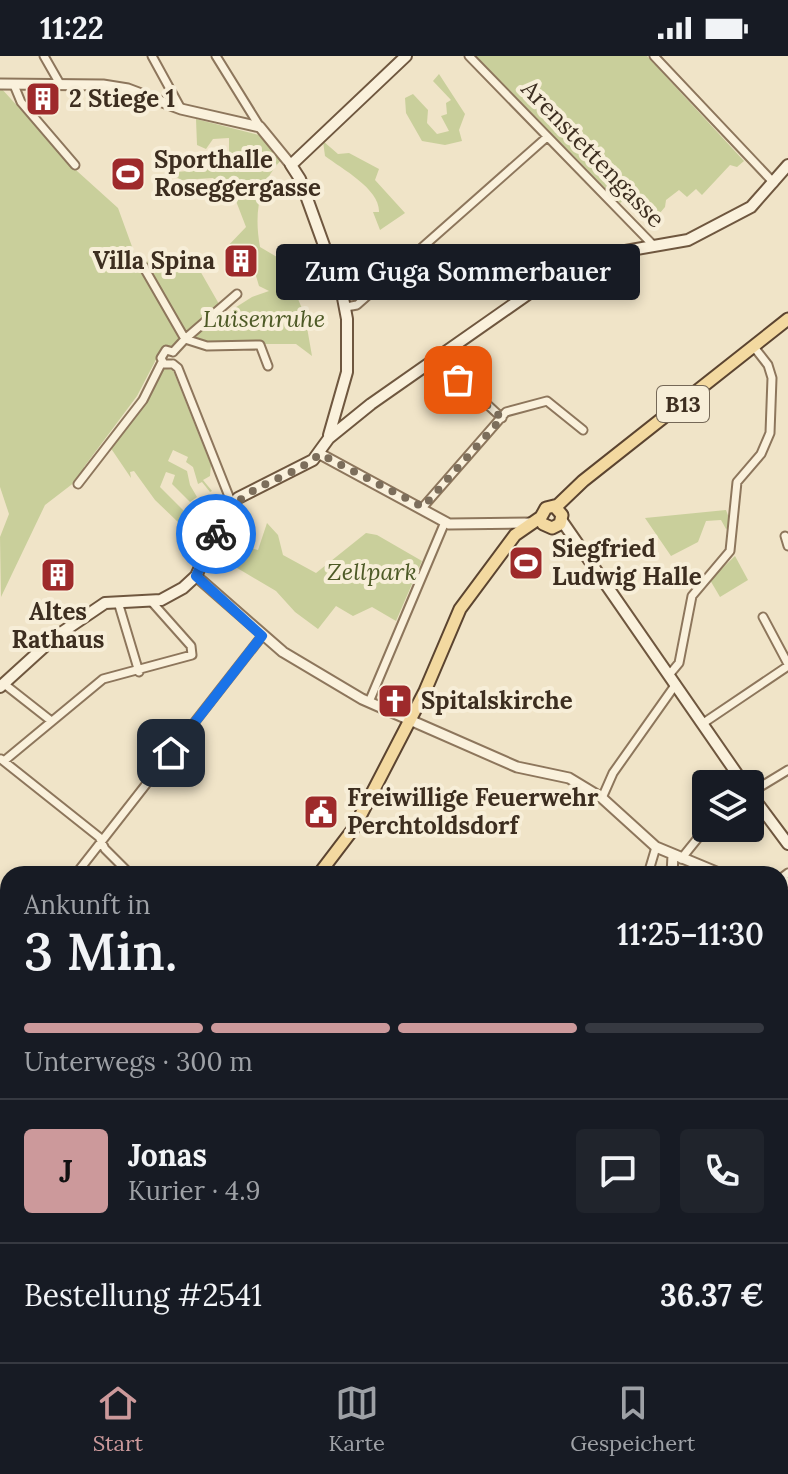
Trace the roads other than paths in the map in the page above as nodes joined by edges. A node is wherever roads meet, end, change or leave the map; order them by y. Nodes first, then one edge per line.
1 (44, 56) edge
2 (152, 56) edge
3 (216, 56) edge
4 (469, 56) edge
5 (654, 56) edge
6 (403, 57) edge
7 (0, 84) edge
8 (60, 84) junction
9 (14, 85) junction
10 (181, 109) junction
11 (260, 127) junction
12 (547, 137) junction
13 (75, 165) dead end
14 (291, 165) junction
15 (788, 165) edge
16 (774, 183) junction
17 (654, 246) junction
18 (143, 266) dead end
19 (237, 294) dead end
20 (346, 307) junction
21 (788, 319) edge
22 (185, 339) junction
23 (754, 347) junction
24 (173, 352) junction
25 (438, 359) junction
26 (162, 362) junction
27 (173, 364) junction
28 (268, 366) dead end
29 (502, 418) junction
30 (583, 430) dead end
31 (329, 438) junction
32 (320, 454) junction
33 (78, 484) dead end
34 (232, 504) junction
35 (423, 507) junction
36 (549, 519) junction
37 (445, 522) junction
38 (785, 536) dead end
39 (788, 546) edge
40 (196, 576) junction
41 (151, 601) junction
42 (118, 602) junction
43 (763, 617) dead end
44 (262, 636) junction
45 (788, 665) edge
46 (139, 672) junction
47 (672, 679) junction
48 (2, 685) edge
49 (369, 702) junction
50 (50, 720) junction
51 (408, 721) junction
52 (702, 724) junction
53 (2, 760) edge
54 (734, 770) edge
55 (788, 770) edge
56 (764, 785) edge
57 (602, 798) junction
58 (764, 812) edge
59 (101, 842) junction
60 (692, 842) edge
61 (788, 844) edge
62 (656, 847) junction
63 (677, 857) junction
64 (82, 866) edge
65 (123, 866) edge
66 (325, 866) edge
67 (650, 866) edge
68 (674, 866) edge
69 (700, 866) edge

1 - 8 street
2 - 10 street
3 - 11 street
4 - 12 street, Arenstettengasse
5 - 16 street
6 - 14 main road
7 - 9 street
8 - 9 street
8 - 10 street
9 - 13 street
10 - 11 street
11 - 14 street
12 - 17 street, Arenstettengasse
12 - 20 street
14 - 20 main road
15 - 16 main road
16 - 17 main road
17 - 25 main road
18 - 22 street
19 - 22 street
20 - 31 main road
21 - 23 main road, B13
22 - 24 street
22 - 28 street
23 - 36 main road, B13
23 - 47 street
24 - 26 street
24 - 27 street
25 - 29 street
25 - 31 main road
26 - 27 street
26 - 33 street
27 - 34 street
29 - 30 street
29 - 35 street
31 - 32 main road
32 - 34 main road
32 - 35 street
34 - 40 main road
35 - 37 street
36 - 37 street
36 - 47 main road
36 - 51 main road, B13
37 - 49 street
38 - 39 street
40 - 41 main road
40 - 44 street
41 - 42 main road
41 - 46 street
42 - 46 street
42 - 48 main road
43 - 45 street
44 - 49 street
44 - 59 street
45 - 52 street
46 - 50 street
47 - 52 main road
47 - 57 street
48 - 50 street
49 - 51 street
50 - 53 street
51 - 57 street
51 - 66 main road, B13
52 - 54 main road
53 - 59 street
55 - 56 street
57 - 62 street
58 - 61 main road
59 - 64 street
59 - 65 street
60 - 63 street
62 - 63 street
62 - 67 street
63 - 68 street
63 - 69 street

